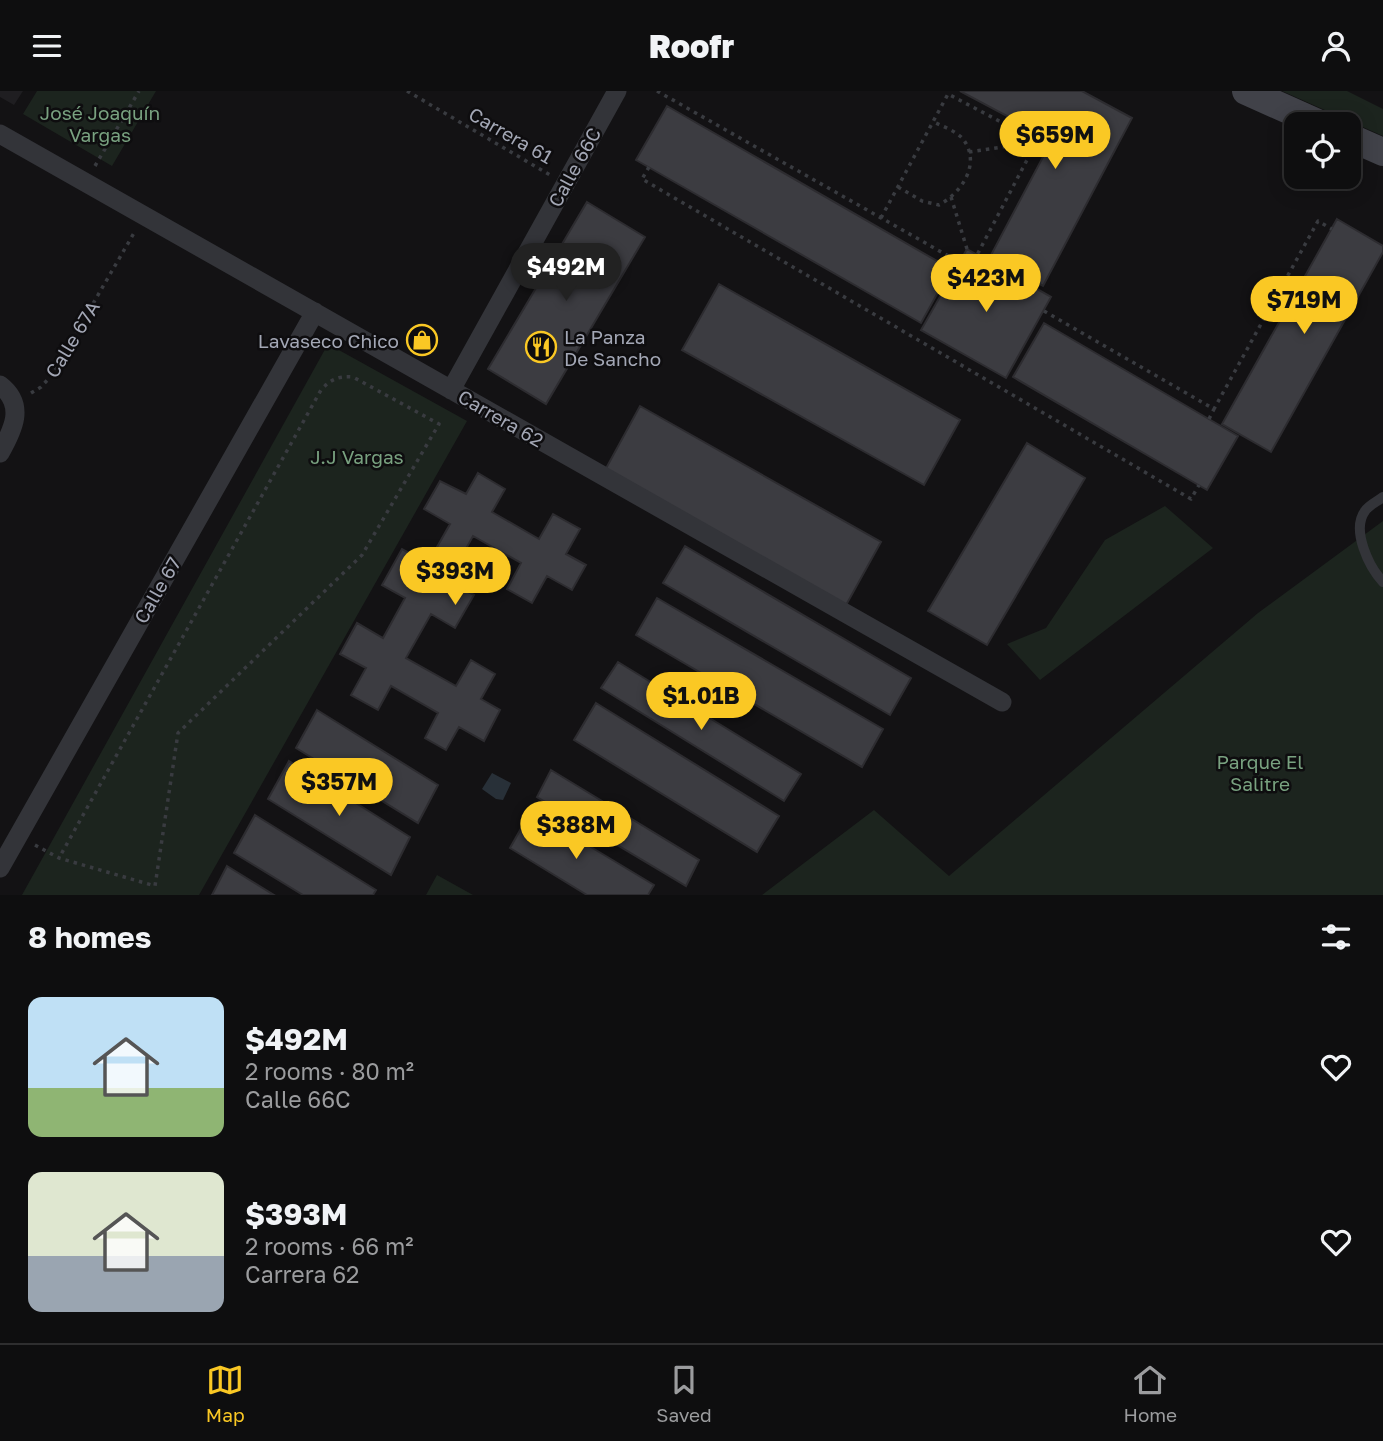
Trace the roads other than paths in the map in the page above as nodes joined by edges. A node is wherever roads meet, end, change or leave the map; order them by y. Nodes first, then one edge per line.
1 (617, 91) edge
2 (1246, 91) edge
3 (1294, 112) edge
4 (0, 134) edge
5 (1361, 142) edge
6 (1383, 152) edge
7 (315, 312) junction
8 (0, 385) edge
9 (451, 390) junction
10 (0, 453) edge
11 (1383, 497) edge
12 (1383, 582) edge
13 (1002, 702) dead end
14 (1, 866) edge

1 - 9 street, Calle 66C
2 - 3 main road
4 - 7 street, Carrera 62
5 - 6 main road
7 - 9 street, Carrera 62
7 - 14 street, Calle 67
8 - 10 street
9 - 13 street, Carrera 62
11 - 12 lane

